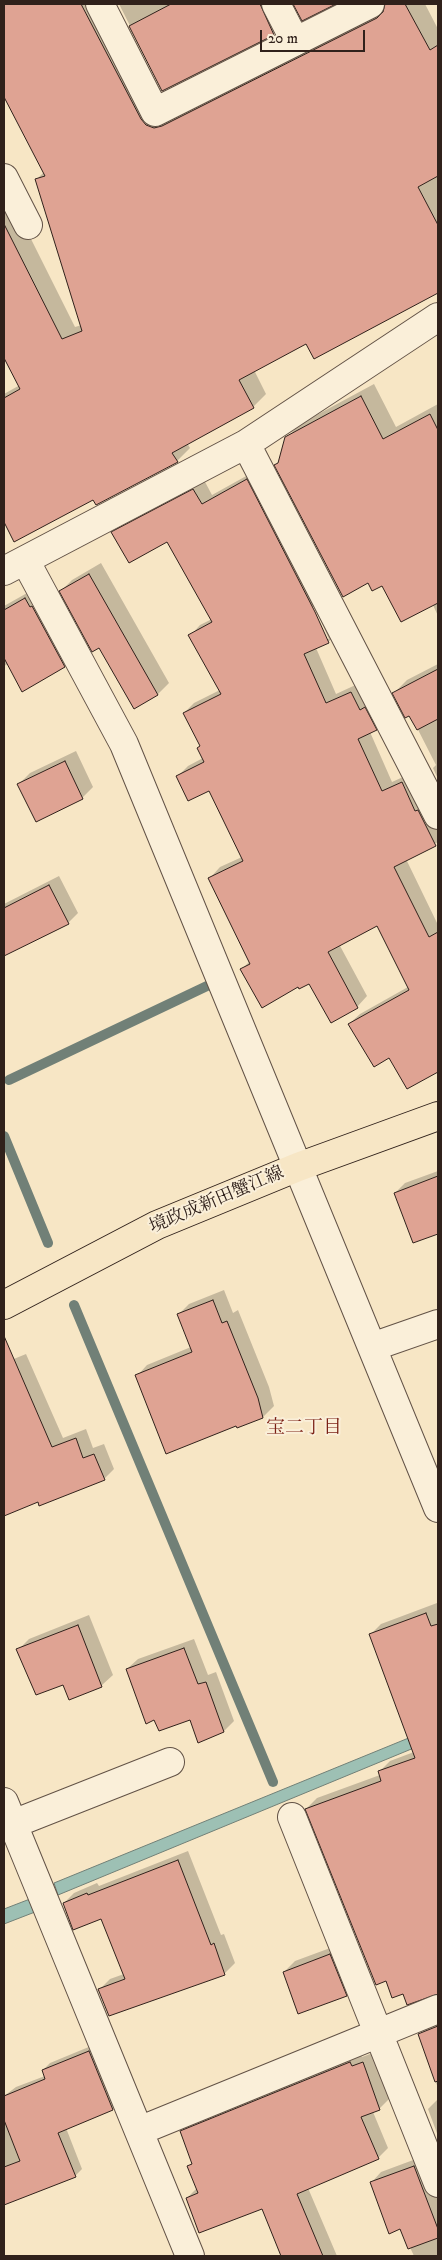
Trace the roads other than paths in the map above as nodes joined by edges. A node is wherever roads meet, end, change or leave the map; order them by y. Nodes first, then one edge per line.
1 (100, 4) edge
2 (276, 4) edge
3 (370, 4) edge
4 (295, 41) junction
5 (4, 178) edge
6 (28, 225) dead end
7 (438, 317) edge
8 (246, 444) junction
9 (10, 567) edge
10 (438, 815) edge
11 (438, 1116) edge
12 (298, 1167) junction
13 (4, 1305) edge
14 (438, 1324) edge
15 (372, 1347) junction
16 (438, 1508) edge
17 (170, 1762) dead end
18 (8, 1813) edge
19 (292, 1817) dead end
20 (438, 2009) edge
21 (378, 2034) junction
22 (139, 2131) junction
23 (438, 2183) edge
24 (190, 2256) edge

1 - 4 street
2 - 4 street
3 - 4 street
5 - 6 street
7 - 8 street
8 - 9 street
8 - 10 street
9 - 12 street
11 - 12 main road, 境政成新田蟹江線
12 - 13 main road, 境政成新田蟹江線
12 - 15 street
14 - 15 street
15 - 16 street
17 - 18 street
18 - 22 street
19 - 21 street
20 - 21 street
21 - 22 street
21 - 23 street
22 - 24 street

